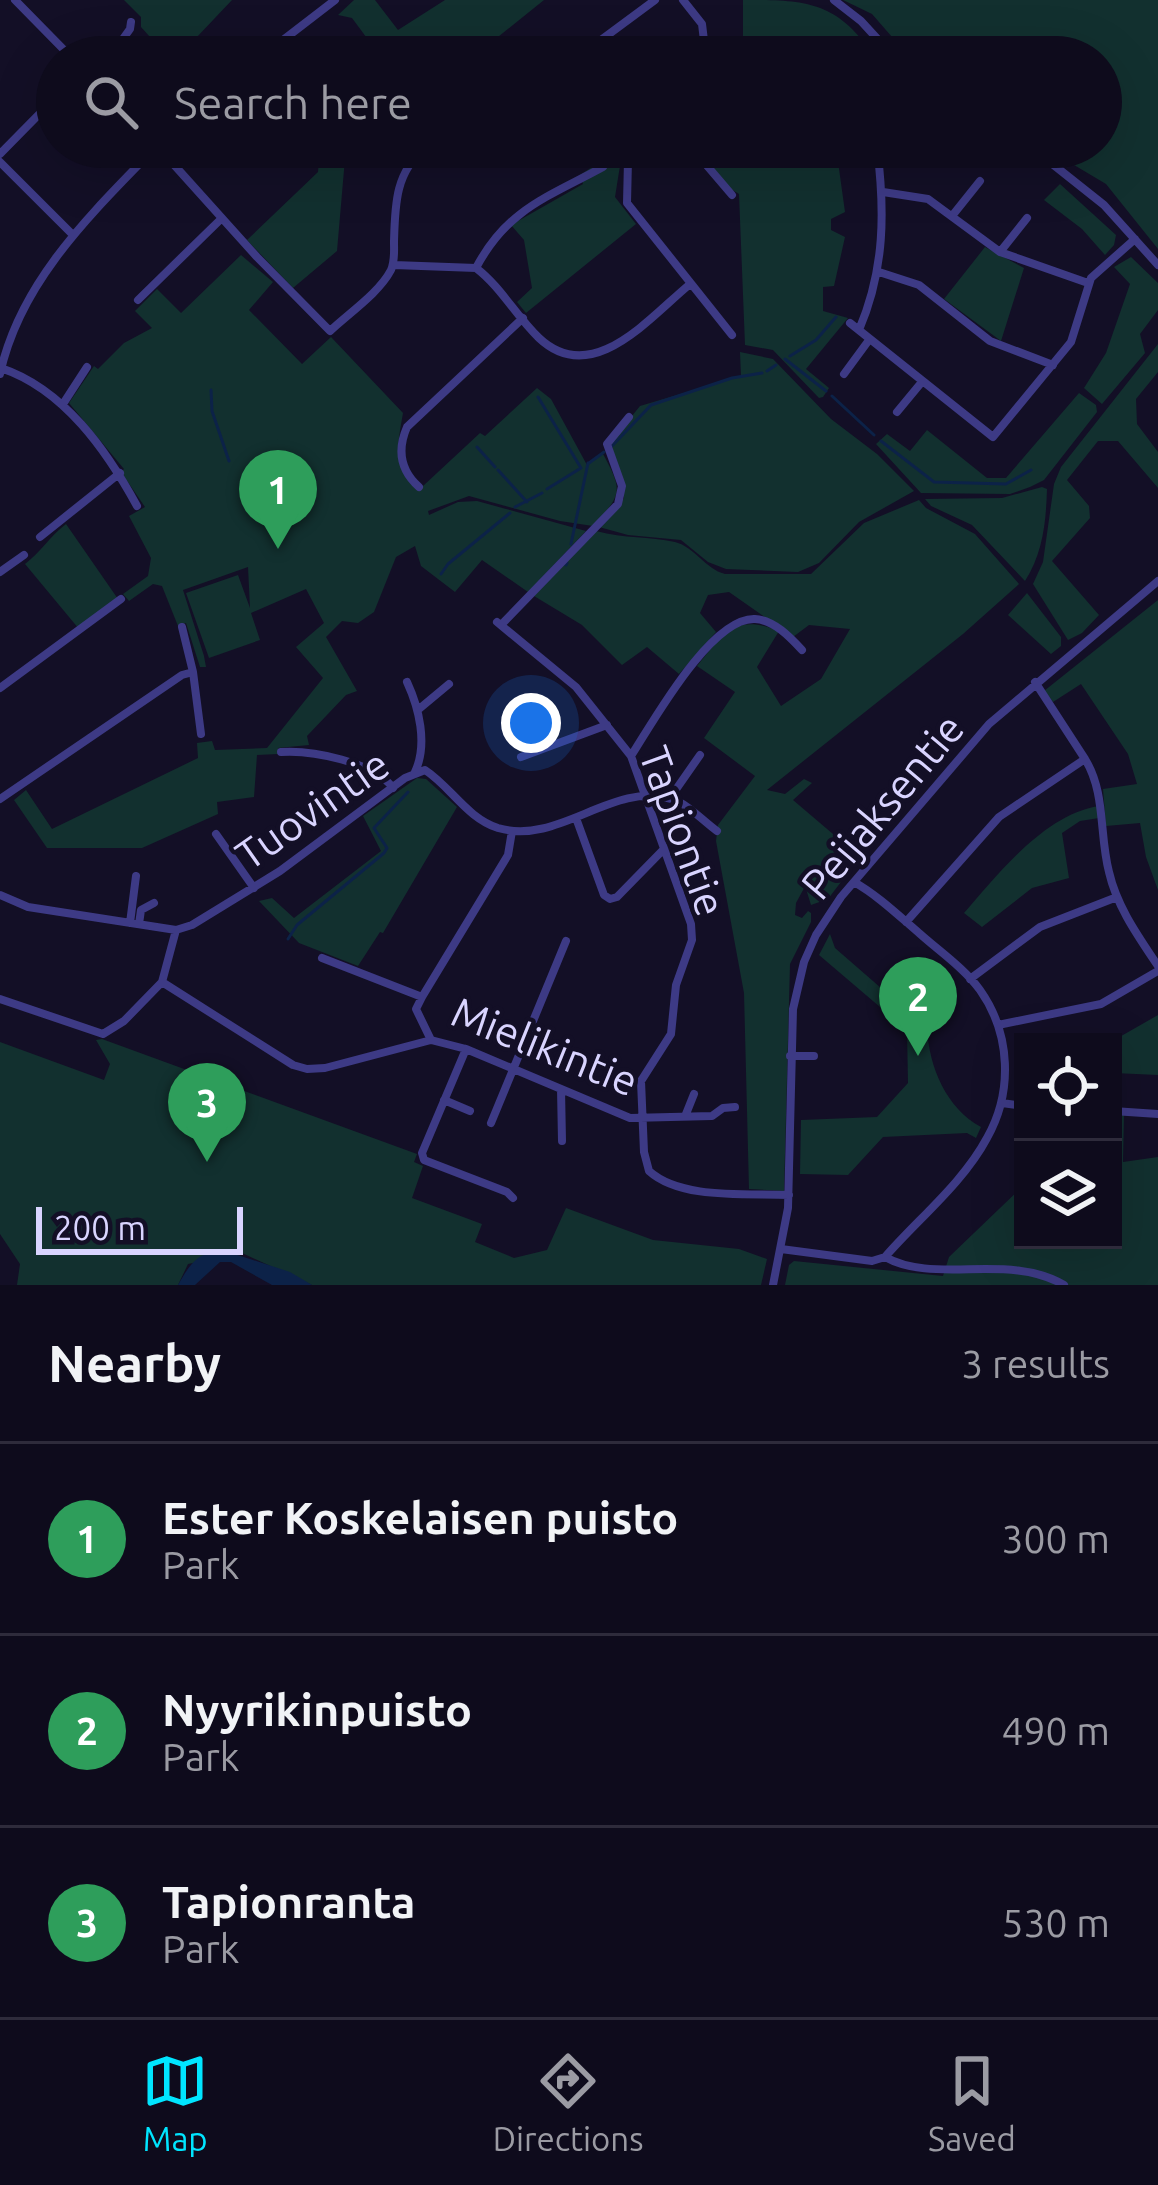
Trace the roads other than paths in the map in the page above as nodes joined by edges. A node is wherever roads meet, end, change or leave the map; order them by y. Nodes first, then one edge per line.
1 (15, 0) edge
2 (335, 0) edge
3 (655, 0) edge
4 (683, 0) edge
5 (834, 0) edge
6 (131, 22) dead end
7 (50, 36) edge
8 (125, 36) edge
9 (288, 36) edge
10 (606, 36) edge
11 (703, 36) edge
12 (875, 36) edge
13 (36, 119) edge
14 (0, 158) edge
15 (136, 168) edge
16 (176, 168) edge
17 (407, 168) edge
18 (599, 168) edge
19 (627, 168) edge
20 (709, 168) edge
21 (880, 168) edge
22 (1059, 168) edge
23 (980, 181) dead end
24 (883, 192) junction
25 (732, 195) dead end
26 (952, 216) junction
27 (1027, 218) dead end
28 (221, 219) junction
29 (72, 234) junction
30 (1135, 239) junction
31 (1000, 252) junction
32 (394, 265) junction
33 (1158, 265) edge
34 (476, 268) junction
35 (879, 272) junction
36 (1088, 284) junction
37 (689, 285) junction
38 (138, 300) dead end
39 (523, 318) junction
40 (850, 323) dead end
41 (859, 330) junction
42 (732, 335) dead end
43 (869, 340) junction
44 (1054, 365) junction
45 (87, 367) dead end
46 (1, 371) edge
47 (844, 374) dead end
48 (921, 383) junction
49 (63, 404) junction
50 (897, 412) dead end
51 (629, 417) dead end
52 (120, 473) junction
53 (418, 487) dead end
54 (137, 506) dead end
55 (40, 537) dead end
56 (24, 554) dead end
57 (0, 572) edge
58 (1158, 581) edge
59 (121, 599) dead end
60 (182, 627) dead end
61 (802, 650) dead end
62 (193, 672) junction
63 (406, 682) dead end
64 (1035, 682) junction
65 (449, 684) dead end
66 (0, 688) edge
67 (419, 709) junction
68 (607, 725) junction
69 (201, 734) dead end
70 (281, 752) dead end
71 (700, 755) dead end
72 (632, 756) junction
73 (521, 757) dead end
74 (1085, 759) junction
75 (415, 772) junction
76 (393, 788) junction
77 (644, 796) junction
78 (670, 798) junction
79 (0, 799) edge
80 (576, 818) junction
81 (512, 830) junction
82 (717, 831) dead end
83 (216, 834) dead end
84 (663, 850) junction
85 (136, 876) dead end
86 (854, 882) junction
87 (254, 888) junction
88 (0, 895) edge
89 (1117, 897) junction
90 (154, 904) dead end
91 (906, 922) junction
92 (135, 924) junction
93 (176, 930) junction
94 (566, 941) dead end
95 (322, 958) dead end
96 (1158, 968) edge
97 (970, 980) junction
98 (162, 982) junction
99 (422, 997) junction
100 (0, 999) edge
101 (998, 1025) junction
102 (431, 1040) junction
103 (466, 1048) junction
104 (790, 1056) junction
105 (814, 1056) dead end
106 (514, 1068) junction
107 (561, 1089) junction
108 (694, 1094) dead end
109 (444, 1100) junction
110 (1002, 1103) junction
111 (1014, 1105) edge
112 (735, 1107) dead end
113 (470, 1111) dead end
114 (1122, 1112) edge
115 (686, 1114) junction
116 (1158, 1114) edge
117 (641, 1118) junction
118 (491, 1123) dead end
119 (562, 1141) dead end
120 (788, 1195) junction
121 (513, 1198) dead end
122 (781, 1249) junction
123 (885, 1257) junction
124 (773, 1285) edge
125 (1064, 1285) edge

1 - 7 street
2 - 9 street
3 - 10 street
4 - 11 street
5 - 12 street
6 - 8 street
13 - 14 street
14 - 29 street
15 - 29 street
16 - 28 street
17 - 32 street
18 - 34 street
19 - 37 street
20 - 25 street
21 - 24 street
22 - 30 street
23 - 26 street
24 - 26 street
24 - 35 street
26 - 31 street
27 - 31 street
28 - 32 street
28 - 38 street
29 - 46 street
30 - 33 street
30 - 36 street
31 - 36 street
32 - 34 street
34 - 39 street
35 - 41 street
35 - 44 street
36 - 44 street
37 - 39 street
37 - 42 street
39 - 53 street
40 - 41 street
41 - 43 street
43 - 47 street
43 - 48 street
44 - 48 street
45 - 49 street
46 - 49 street
48 - 50 street
49 - 52 street
51 - 68 street, Tapiontie
52 - 54 street
52 - 55 street
56 - 57 street
58 - 64 street, Peijaksentie
59 - 66 street
60 - 62 street
61 - 72 street
62 - 69 street
62 - 79 street
63 - 67 street
64 - 74 street
64 - 86 street, Peijaksentie
65 - 67 street
67 - 75 street
68 - 72 street, Tapiontie
68 - 73 street
70 - 76 street
71 - 78 street
72 - 77 street, Tapiontie
74 - 89 street
74 - 91 street
75 - 76 street, Tuovintie
75 - 81 street, Tuovintie
76 - 87 street, Tuovintie
77 - 78 street
77 - 80 street
77 - 84 street, Tapiontie
78 - 82 street
80 - 81 street
80 - 84 street
81 - 99 street
83 - 87 street
84 - 117 street, Tapiontie
85 - 92 street
86 - 91 street
86 - 104 street, Peijaksentie
87 - 93 street, Tuovintie
88 - 92 street
89 - 96 street
89 - 97 street
90 - 92 street
91 - 97 street
92 - 93 street
93 - 98 street
94 - 106 street
95 - 99 street, Mielikintie
96 - 101 street
97 - 101 street
98 - 100 street
98 - 102 street
99 - 102 street, Mielikintie
101 - 110 street
102 - 103 street, Mielikintie
103 - 106 street, Mielikintie
103 - 109 street
104 - 105 street
104 - 120 street, Peijaksentie
106 - 107 street, Mielikintie
106 - 118 street
107 - 117 street, Mielikintie
107 - 119 street
108 - 115 street
109 - 113 street
109 - 121 street
110 - 111 street
110 - 123 street
112 - 115 street
114 - 116 street
115 - 117 street
117 - 120 street, Tapiontie
120 - 122 street, Peijaksentie
122 - 123 street
122 - 124 street, Peijaksentie
123 - 125 street

